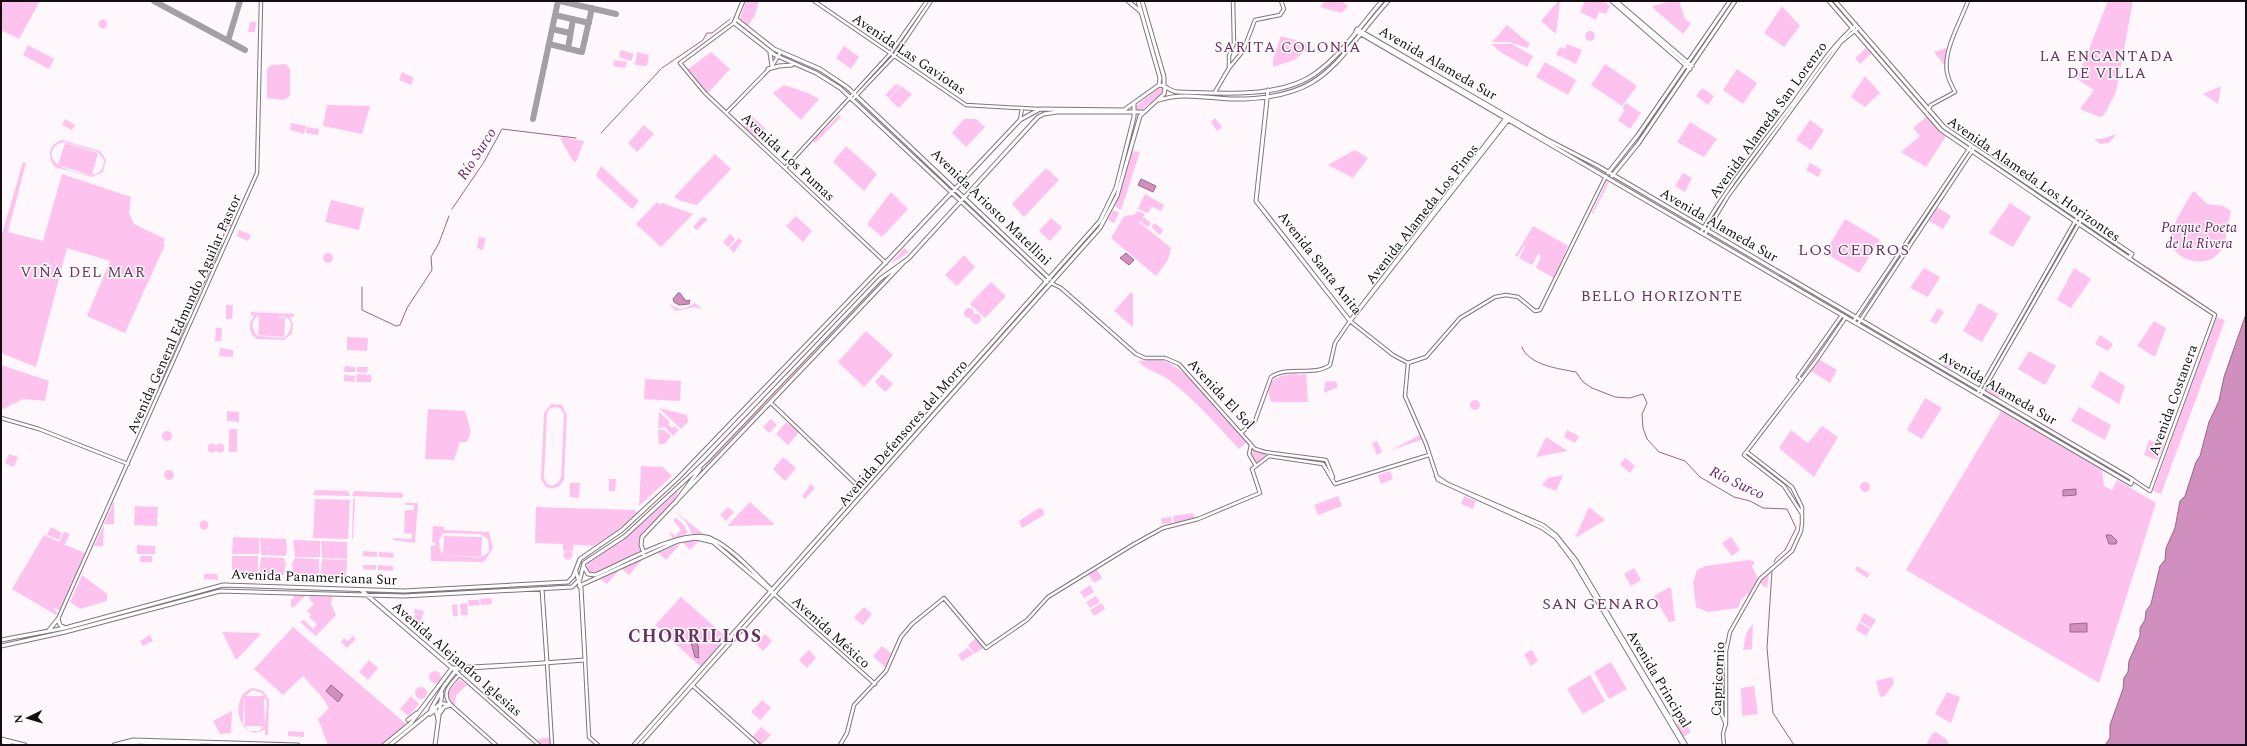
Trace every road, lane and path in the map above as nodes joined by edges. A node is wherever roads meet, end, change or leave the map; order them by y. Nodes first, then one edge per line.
1 (261, 1) edge
2 (743, 1) edge
3 (814, 1) edge
4 (930, 1) edge
5 (1128, 1) edge
6 (1138, 1) edge
7 (1142, 1) edge
8 (1233, 1) edge
9 (1281, 1) edge
10 (1382, 1) edge
11 (1388, 1) edge
12 (1612, 1) edge
13 (1616, 1) edge
14 (1730, 1) edge
15 (1735, 1) edge
16 (1829, 1) edge
17 (1835, 1) edge
18 (1968, 1) edge
19 (1141, 12) junction
20 (736, 19) junction
21 (734, 23) junction
22 (1855, 28) junction
23 (1356, 30) junction
24 (1360, 33) junction
25 (769, 52) junction
26 (780, 53) junction
27 (890, 54) junction
28 (894, 56) junction
29 (778, 57) junction
30 (1686, 64) junction
31 (797, 65) junction
32 (772, 66) junction
33 (1691, 67) junction
34 (1229, 68) junction
35 (768, 70) junction
36 (1159, 85) junction
37 (1165, 87) junction
38 (1268, 90) junction
39 (1215, 92) junction
40 (1242, 92) junction
41 (854, 93) junction
42 (850, 96) junction
43 (857, 96) junction
44 (1268, 96) junction
45 (1241, 98) junction
46 (854, 100) junction
47 (848, 101) junction
48 (1155, 101) junction
49 (1135, 103) junction
50 (1022, 108) junction
51 (1929, 108) junction
52 (1038, 109) junction
53 (1142, 112) junction
54 (726, 113) junction
55 (1135, 113) junction
56 (1926, 113) junction
57 (1127, 114) junction
58 (1507, 118) junction
59 (1020, 120) junction
60 (1133, 122) junction
61 (1972, 148) junction
62 (785, 168) junction
63 (1609, 172) junction
64 (1613, 175) junction
65 (1606, 176) junction
66 (955, 188) junction
67 (952, 192) junction
68 (965, 198) junction
69 (962, 201) junction
70 (2078, 221) junction
71 (1704, 231) junction
72 (2130, 256) joint
73 (908, 259) junction
74 (886, 263) junction
75 (1048, 280) junction
76 (1051, 282) junction
77 (1842, 315) junction
78 (2215, 315) joint
79 (1846, 317) junction
80 (1856, 318) junction
81 (1860, 320) junction
82 (1350, 322) junction
83 (1853, 322) junction
84 (1858, 324) junction
85 (1408, 363) junction
86 (1802, 380) junction
87 (1981, 391) junction
88 (1979, 395) junction
89 (771, 403) junction
90 (1, 418) edge
91 (927, 418) junction
92 (1242, 432) junction
93 (1251, 445) junction
94 (1747, 452) junction
95 (1429, 455) junction
96 (706, 461) junction
97 (128, 464) junction
98 (1256, 466) junction
99 (1436, 476) junction
100 (1333, 478) junction
101 (2132, 479) junction
102 (862, 490) junction
103 (2150, 491) joint
104 (672, 507) junction
105 (1802, 514) junction
106 (645, 554) junction
107 (586, 562) junction
108 (576, 567) junction
109 (578, 582) junction
110 (361, 590) junction
111 (542, 590) junction
112 (773, 593) junction
113 (367, 595) junction
114 (379, 595) junction
115 (383, 608) junction
116 (58, 619) junction
117 (53, 628) junction
118 (64, 628) junction
119 (58, 634) junction
120 (1, 640) edge
121 (1, 646) edge
122 (1726, 651) junction
123 (585, 660) junction
124 (546, 662) junction
125 (454, 670) junction
126 (459, 675) junction
127 (875, 684) junction
128 (692, 685) junction
129 (444, 686) junction
130 (441, 703) junction
131 (451, 705) junction
132 (431, 710) junction
133 (418, 712) junction
134 (440, 716) junction
135 (423, 718) junction
136 (408, 720) dead end
137 (1726, 725) junction
138 (438, 731) junction
139 (1, 739) edge
140 (1, 742) edge
141 (156, 742) junction
142 (189, 743) edge
143 (124, 744) edge
144 (206, 744) edge
145 (391, 744) edge
146 (11, 745) edge
147 (25, 745) edge
148 (114, 745) edge
149 (136, 745) edge
150 (199, 745) edge
151 (298, 745) edge
152 (384, 745) edge
153 (435, 745) edge
154 (496, 745) edge
155 (539, 745) edge
156 (552, 745) edge
157 (598, 745) edge
158 (634, 745) edge
159 (639, 745) edge
160 (759, 745) edge
161 (840, 745) edge
162 (1683, 745) edge
163 (1686, 745) edge
164 (1724, 745) edge

1 - 97 street, Avenida General Edmundo Aguilar Pastor
2 - 20 main road
3 - 27 street, Avenida Las Gaviotas
4 - 27 street
4 - 28 street
5 - 19 main road
6 - 19 main road
7 - 37 main road
8 - 34 street
9 - 34 street
10 - 23 main road
11 - 24 main road, Avenida Defensores del Morro
12 - 30 main road
13 - 30 main road
14 - 30 main road
15 - 33 main road
16 - 22 main road, Avenida Alameda Los Horizontes
17 - 22 main road, Avenida Alameda Los Horizontes
18 - 51 street
19 - 36 main road
20 - 21 main road
20 - 26 main road, Avenida Ariosto Matellini
21 - 25 main road, Avenida Ariosto Matellini
21 - 54 street, Avenida Los Pumas
22 - 51 main road, Avenida Alameda Los Horizontes
22 - 56 main road, Avenida Alameda Los Horizontes
22 - 71 street, Avenida Alameda San Lorenzo
23 - 24 main road, Avenida Alameda Sur
23 - 38 main road
24 - 44 main road, Avenida Defensores del Morro
24 - 58 main road, Avenida Alameda Sur
25 - 29 main road, Avenida Ariosto Matellini
25 - 32 main road
26 - 29 street
26 - 41 main road, Avenida Ariosto Matellini
27 - 28 street, Avenida Las Gaviotas
27 - 41 street
28 - 43 street
28 - 50 street, Avenida Las Gaviotas
29 - 31 main road, Avenida Ariosto Matellini
29 - 32 street
30 - 33 main road
30 - 63 main road
31 - 35 main road
31 - 42 main road, Avenida Ariosto Matellini
32 - 35 street
33 - 64 main road
34 - 39 street
35 - 54 street
36 - 37 main road
36 - 49 main road
37 - 39 main road
37 - 48 main road, Avenida Defensores del Morro
38 - 40 main road
38 - 44 main road, Avenida Santa Anita
39 - 40 main road
40 - 45 main road
41 - 42 street
41 - 43 main road, Avenida Ariosto Matellini
42 - 46 main road, Avenida Ariosto Matellini
42 - 47 street
43 - 46 street
43 - 66 main road, Avenida Ariosto Matellini
44 - 45 main road, Avenida Defensores del Morro
44 - 82 main road, Avenida Santa Anita
45 - 48 main road, Avenida Defensores del Morro
46 - 47 street
46 - 67 main road, Avenida Ariosto Matellini
47 - 62 street
48 - 53 main road, Avenida Defensores del Morro
49 - 52 main road
49 - 55 main road, Avenida Defensores del Morro
50 - 52 street, Avenida Las Gaviotas
50 - 59 street
51 - 56 street
51 - 61 main road, Avenida Alameda Los Horizontes
52 - 59 main road
53 - 55 main road
53 - 76 main road, Avenida Defensores del Morro
54 - 62 street, Avenida Los Pumas
55 - 57 main road
55 - 60 main road, Avenida Defensores del Morro
56 - 61 main road, Avenida Alameda Los Horizontes
57 - 60 main road
57 - 68 main road
58 - 63 main road, Avenida Alameda Sur
58 - 65 main road, Avenida Alameda Sur
58 - 82 main road, Avenida Alameda Los Pinos
59 - 66 main road
60 - 75 main road, Avenida Defensores del Morro
61 - 70 main road, Avenida Alameda Los Horizontes
61 - 80 street
61 - 81 street
62 - 74 street, Avenida Los Pumas
63 - 64 main road, Avenida Alameda Sur
63 - 65 main road
64 - 65 main road
64 - 71 main road, Avenida Alameda Sur
65 - 71 main road, Avenida Alameda Sur
65 - 85 street
66 - 67 main road
66 - 68 main road, Avenida Ariosto Matellini
67 - 69 main road, Avenida Ariosto Matellini
67 - 74 main road
68 - 69 main road
68 - 75 main road, Avenida Ariosto Matellini
69 - 73 main road
69 - 75 main road, Avenida Ariosto Matellini
70 - 72 main road, Avenida Alameda Los Horizontes
70 - 87 street
71 - 77 main road, Avenida Alameda Sur
71 - 80 main road, Avenida Alameda Sur
72 - 78 street, Avenida Alameda Los Horizontes
73 - 89 main road
73 - 96 main road
74 - 108 main road
75 - 76 main road, Avenida Ariosto Matellini
75 - 91 main road, Avenida Defensores del Morro
76 - 91 main road, Avenida Defensores del Morro
76 - 92 street, Avenida El Sol
77 - 79 main road, Avenida Alameda Sur
77 - 86 street
78 - 103 street, Avenida Costanera
79 - 83 main road, Avenida Alameda Sur
79 - 86 street
80 - 81 main road, Avenida Alameda Sur
80 - 83 street
81 - 84 street
81 - 87 main road, Avenida Alameda Sur
82 - 85 street, Avenida Santa Anita
82 - 92 street, Avenida Alameda Los Pinos
83 - 84 main road, Avenida Alameda Sur
84 - 88 main road, Avenida Alameda Sur
85 - 95 street
86 - 94 street
87 - 88 street
87 - 101 main road, Avenida Alameda Sur
88 - 101 main road, Avenida Alameda Sur
89 - 102 street
89 - 104 main road
90 - 97 street
91 - 102 main road, Avenida Defensores del Morro
91 - 112 main road, Avenida Defensores del Morro
92 - 93 street, Avenida El Sol
93 - 98 street
93 - 100 street, Avenida El Sol
94 - 105 street
94 - 105 street
95 - 99 street
95 - 100 street
96 - 104 main road
96 - 107 main road
97 - 116 street, Avenida General Edmundo Aguilar Pastor
98 - 100 street
98 - 127 street
99 - 162 street, Avenida Principal
99 - 163 street, Avenida Principal
101 - 103 street, Avenida Alameda Sur
102 - 112 main road, Avenida Defensores del Morro
104 - 106 main road
105 - 122 street, Capricornio
106 - 107 main road
106 - 109 main road, Avenida Panamericana Sur
106 - 112 main road
107 - 109 main road
108 - 109 main road
108 - 110 main road, Avenida Panamericana Sur
109 - 111 main road, Avenida Panamericana Sur
109 - 123 main road
110 - 113 main road, Avenida Alejandro Iglesias
110 - 118 main road, Avenida Panamericana Sur
111 - 114 main road, Avenida Panamericana Sur
111 - 124 main road
112 - 127 street, Avenida México
112 - 128 main road, Avenida Defensores del Morro
112 - 158 main road, Avenida Defensores del Morro
113 - 114 main road, Avenida Panamericana Sur
113 - 115 main road, Avenida Alejandro Iglesias
113 - 119 main road, Avenida Panamericana Sur
114 - 115 main road
115 - 125 main road, Avenida Alejandro Iglesias
116 - 117 main road
116 - 118 main road
117 - 118 main road, Avenida Panamericana Sur
117 - 119 main road
117 - 120 main road, Avenida Panamericana Sur
119 - 121 main road, Avenida Panamericana Sur
122 - 137 street, Capricornio
122 - 137 street, Capricornio
123 - 124 main road
123 - 157 street
124 - 125 main road
124 - 156 street
125 - 126 street, Avenida Alejandro Iglesias
125 - 129 main road
125 - 133 main road
126 - 131 street
126 - 155 street, Avenida Alejandro Iglesias
127 - 161 street
128 - 159 main road, Avenida Defensores del Morro
128 - 160 street
129 - 130 main road
129 - 132 main road
130 - 131 street
130 - 132 main road
130 - 134 main road
131 - 134 main road
131 - 154 street
132 - 135 main road
133 - 136 main road
133 - 145 main road
134 - 138 main road
135 - 138 main road
135 - 145 main road
137 - 164 street, Capricornio
138 - 153 main road
139 - 147 main road
140 - 146 main road
141 - 142 main road
141 - 143 main road
141 - 148 main road
142 - 144 main road
142 - 150 main road
143 - 149 main road
144 - 151 main road
145 - 152 main road

